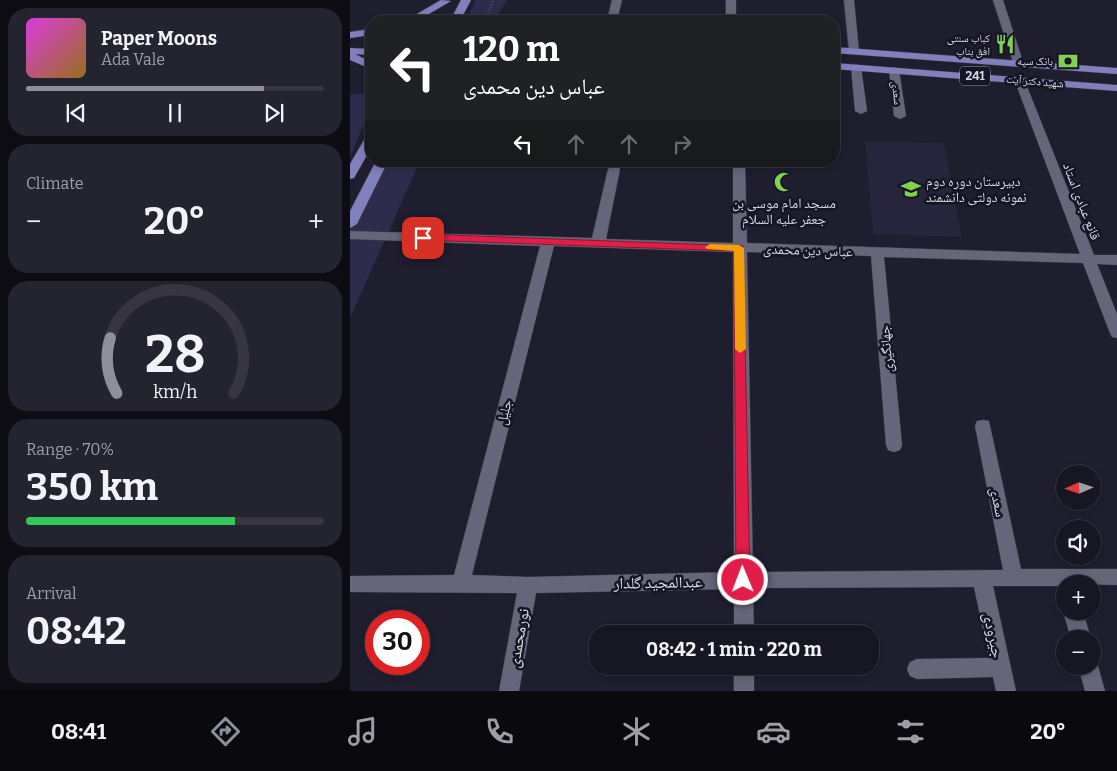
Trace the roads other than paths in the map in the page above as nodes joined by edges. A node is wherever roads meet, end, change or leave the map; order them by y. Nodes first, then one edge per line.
1 (466, 0) edge
2 (617, 0) edge
3 (731, 0) edge
4 (849, 0) edge
5 (998, 0) edge
6 (446, 1) edge
7 (421, 15) edge
8 (438, 15) edge
9 (458, 15) edge
10 (613, 15) edge
11 (731, 15) edge
12 (365, 33) edge
13 (350, 35) edge
14 (350, 39) edge
15 (365, 40) edge
16 (840, 50) edge
17 (350, 51) edge
18 (854, 51) junction
19 (365, 52) edge
20 (350, 56) edge
21 (1018, 62) junction
22 (365, 63) edge
23 (840, 66) edge
24 (856, 67) junction
25 (894, 70) junction
26 (1117, 71) edge
27 (1019, 79) junction
28 (1117, 88) edge
29 (861, 111) dead end
30 (900, 116) dead end
31 (365, 149) edge
32 (379, 167) edge
33 (739, 167) edge
34 (614, 168) dead end
35 (350, 175) edge
36 (350, 224) edge
37 (350, 235) edge
38 (548, 242) junction
39 (598, 244) junction
40 (739, 248) junction
41 (877, 252) junction
42 (1088, 259) junction
43 (1117, 260) edge
44 (1117, 333) edge
45 (983, 426) dead end
46 (894, 445) dead end
47 (982, 578) junction
48 (1014, 578) junction
49 (1117, 578) edge
50 (1101, 579) edge
51 (743, 580) junction
52 (1056, 580) edge
53 (461, 583) junction
54 (350, 584) edge
55 (528, 585) junction
56 (744, 625) edge
57 (1000, 667) junction
58 (917, 668) dead end
59 (744, 675) edge
60 (1091, 675) edge
61 (509, 691) edge
62 (744, 691) edge
63 (1006, 691) edge
64 (1095, 691) edge

1 - 9 main road
2 - 10 street
3 - 11 street
4 - 18 street
5 - 21 street
6 - 7 main road
6 - 8 main road
12 - 13 main road
14 - 15 main road
16 - 18 main road, شهید دکتر آیت / 241
17 - 19 main road
18 - 21 main road, شهید دکتر آیت / 241
20 - 22 main road
21 - 26 main road, شهید دکتر آیت / 241
23 - 24 main road, شهید دکتر آیت / 241
24 - 25 main road, شهید دکتر آیت / 241
24 - 29 street
25 - 27 main road, شهید دکتر آیت / 241
25 - 30 street, سعدی
27 - 28 main road, شهید دکتر آیت / 241
27 - 42 street, قانع عبادی استاد
31 - 35 main road
32 - 36 main road
33 - 40 street
34 - 39 street
37 - 38 street, عباس دین محمدی
38 - 39 street, عباس دین محمدی
38 - 53 street, جلیل
39 - 40 street, عباس دین محمدی
40 - 41 street, عباس دین محمدی
40 - 51 street
41 - 42 street, عباس دین محمدی
41 - 46 street, جهانگیری
42 - 43 street, عباس دین محمدی
42 - 44 street, قانع عبادی استاد
45 - 48 street, سعدی
47 - 48 street, عبدالمجید گلدار
47 - 51 street, عبدالمجید گلدار
47 - 57 street, جیرودی
48 - 52 street, عبدالمجید گلدار
49 - 50 street, عبدالمجید گلدار
51 - 55 street, عبدالمجید گلدار
51 - 56 street
53 - 54 street, عبدالمجید گلدار
53 - 55 street, عبدالمجید گلدار
55 - 61 street, نورمحمدی
57 - 58 street
57 - 63 street, جیرودی
59 - 62 street
60 - 64 street

